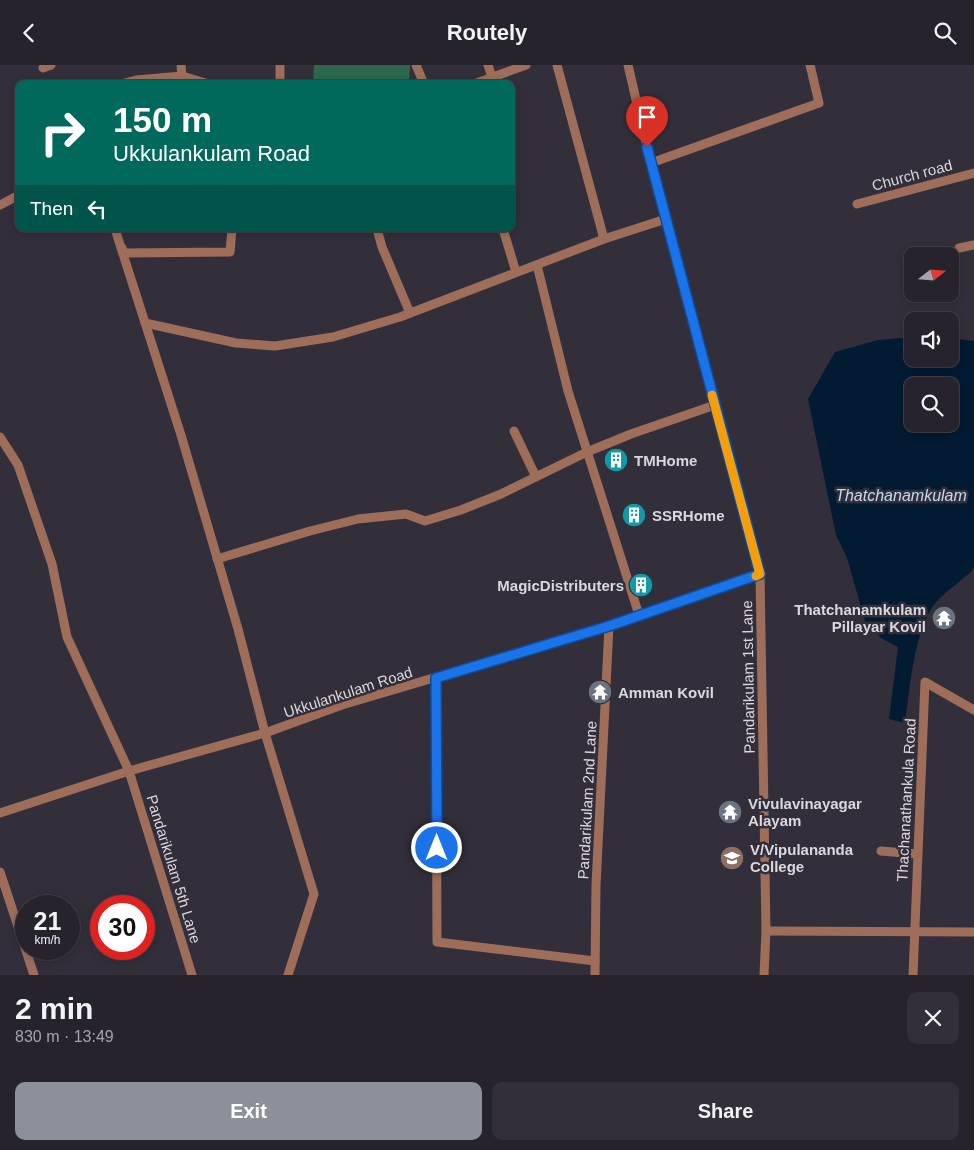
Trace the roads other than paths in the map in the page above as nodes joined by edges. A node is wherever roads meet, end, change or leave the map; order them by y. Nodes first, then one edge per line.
1 (180, 65) edge
2 (280, 65) edge
3 (416, 65) edge
4 (488, 65) edge
5 (526, 65) edge
6 (557, 65) edge
7 (628, 65) edge
8 (810, 65) edge
9 (492, 77) junction
10 (136, 80) edge
11 (181, 80) edge
12 (280, 80) edge
13 (422, 80) edge
14 (485, 80) edge
15 (651, 163) junction
16 (974, 173) edge
17 (15, 197) edge
18 (857, 204) dead end
19 (0, 205) edge
20 (666, 219) junction
21 (116, 232) edge
22 (232, 232) edge
23 (378, 232) edge
24 (504, 232) edge
25 (604, 239) junction
26 (974, 245) edge
27 (122, 248) junction
28 (959, 248) dead end
29 (537, 265) junction
30 (516, 272) junction
31 (410, 313) junction
32 (145, 323) junction
33 (715, 405) junction
34 (514, 431) dead end
35 (0, 437) edge
36 (586, 452) junction
37 (536, 477) junction
38 (217, 559) junction
39 (760, 574) junction
40 (639, 615) junction
41 (609, 626) junction
42 (436, 678) junction
43 (974, 710) edge
44 (265, 733) junction
45 (129, 771) junction
46 (0, 813) edge
47 (880, 851) dead end
48 (917, 854) junction
49 (0, 873) edge
50 (766, 931) junction
51 (914, 931) junction
52 (974, 932) edge
53 (595, 961) junction
54 (34, 975) edge
55 (192, 975) edge
56 (288, 975) edge
57 (595, 975) edge
58 (764, 975) edge
59 (913, 975) edge

1 - 11 street
2 - 12 street
3 - 13 street
4 - 9 street
5 - 9 street
6 - 25 street
7 - 15 street, Pandarikulam 1st Lane
8 - 15 street
9 - 14 street
10 - 11 street
15 - 20 street, Pandarikulam 1st Lane
16 - 18 street, Church road
17 - 19 street
20 - 25 street
20 - 33 street, Pandarikulam 1st Lane
21 - 27 street
22 - 27 street
23 - 31 street
24 - 30 street
25 - 29 street
26 - 28 street
27 - 32 street
29 - 30 street
29 - 36 street
30 - 31 street
31 - 32 street
32 - 38 street
33 - 36 street
33 - 39 street, Pandarikulam 1st Lane
34 - 37 street
35 - 45 street, Pandarikulam 5th Lane
36 - 37 street
36 - 40 street
37 - 38 street
38 - 44 street
39 - 40 street, Ukkulankulam Road
39 - 50 street, Pandarikulam 1st Lane
40 - 41 street, Ukkulankulam Road
41 - 42 street, Ukkulankulam Road
41 - 53 street, Pandarikulam 2nd Lane
42 - 44 street, Ukkulankulam Road
42 - 53 street
43 - 48 street, Thachanathankula Road
44 - 45 street, Ukkulankulam Road
44 - 56 street
45 - 46 street, Ukkulankulam Road
45 - 55 street, Pandarikulam 5th Lane
47 - 48 street
48 - 51 street, Thachanathankula Road
49 - 54 street
50 - 51 street
50 - 58 street, Pandarikulam 1st Lane
51 - 52 street
51 - 59 street, Thachanathankula Road
53 - 57 street, Pandarikulam 2nd Lane

